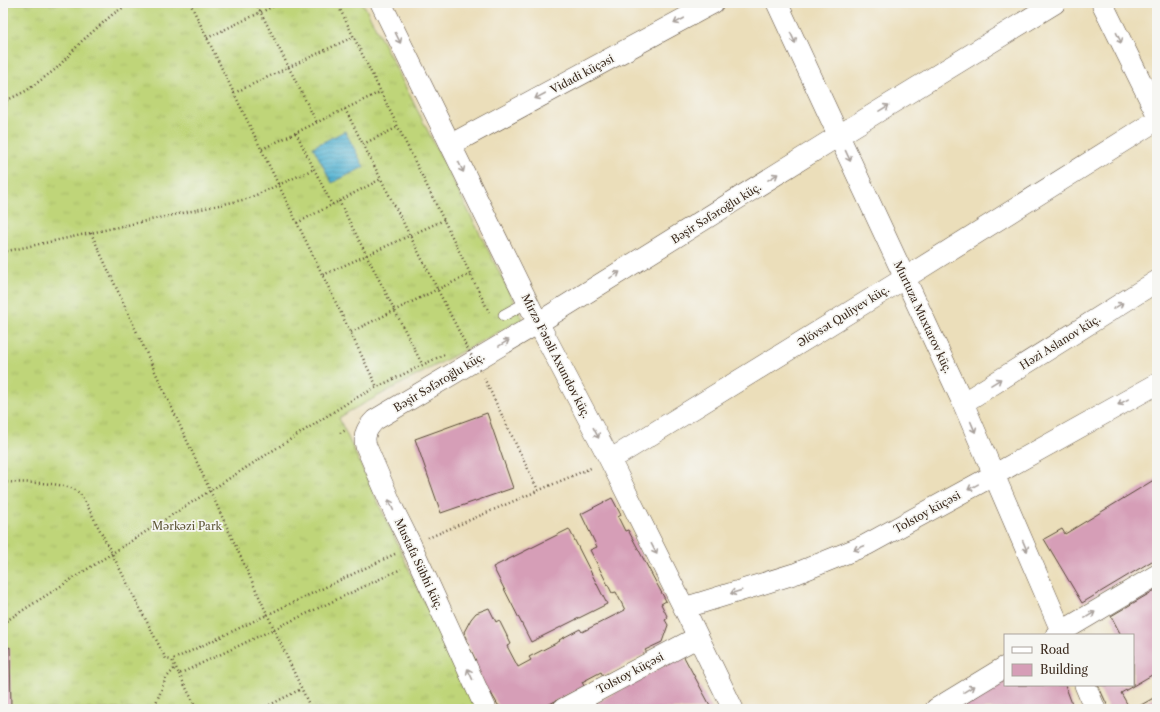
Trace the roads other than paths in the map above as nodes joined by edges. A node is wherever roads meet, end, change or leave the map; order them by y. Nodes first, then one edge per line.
1 (381, 3) edge
2 (713, 3) edge
3 (777, 3) edge
4 (1055, 3) edge
5 (1102, 3) edge
6 (1157, 114) edge
7 (1157, 120) edge
8 (838, 136) junction
9 (450, 145) junction
10 (905, 278) junction
11 (1157, 281) edge
12 (528, 302) junction
13 (504, 315) dead end
14 (538, 323) junction
15 (1157, 384) edge
16 (963, 403) junction
17 (375, 420) joint
18 (610, 460) junction
19 (994, 475) junction
20 (1157, 574) edge
21 (684, 608) junction
22 (1060, 634) edge
23 (698, 637) junction
24 (1004, 667) edge
25 (1085, 686) edge
26 (486, 709) edge
27 (563, 709) edge
28 (733, 709) edge
29 (936, 709) edge
30 (1095, 709) edge

1 -> 9 street, Mirzə Fətəli Axundov küç.
2 -> 9 street, Vidadi küçəsi
3 -> 8 street, Murtuza Muxtarov küç.
8 -> 4 street, Bəşir Səfəroğlu küç.
5 -> 6 street
7 - 10 street, Əlövsət Quliyev küç.
8 -> 10 street, Murtuza Muxtarov küç.
14 -> 8 street, Bəşir Səfəroğlu küç.
9 -> 12 street, Mirzə Fətəli Axundov küç.
10 - 16 street, Murtuza Muxtarov küç.
10 - 18 street, Əlövsət Quliyev küç.
16 -> 11 street, Həzi Aslanov küç.
12 - 13 lane
12 - 14 street, Mirzə Fətəli Axundov küç.
17 -> 14 street, Bəşir Səfəroğlu küç.
14 -> 18 street, Mirzə Fətəli Axundov küç.
15 -> 19 street, Tolstoy küçəsi
16 -> 19 street, Murtuza Muxtarov küç.
26 -> 17 street, Mustafa Sübhi küç.
18 -> 21 street, Mirzə Fətəli Axundov küç.
19 -> 21 street, Tolstoy küçəsi
19 -> 22 street, Murtuza Muxtarov küç.
22 -> 20 street
21 - 23 street, Mirzə Fətəli Axundov küç.
23 - 27 street, Tolstoy küçəsi
23 - 28 street, Mirzə Fətəli Axundov küç.
29 -> 24 street
25 - 30 street

